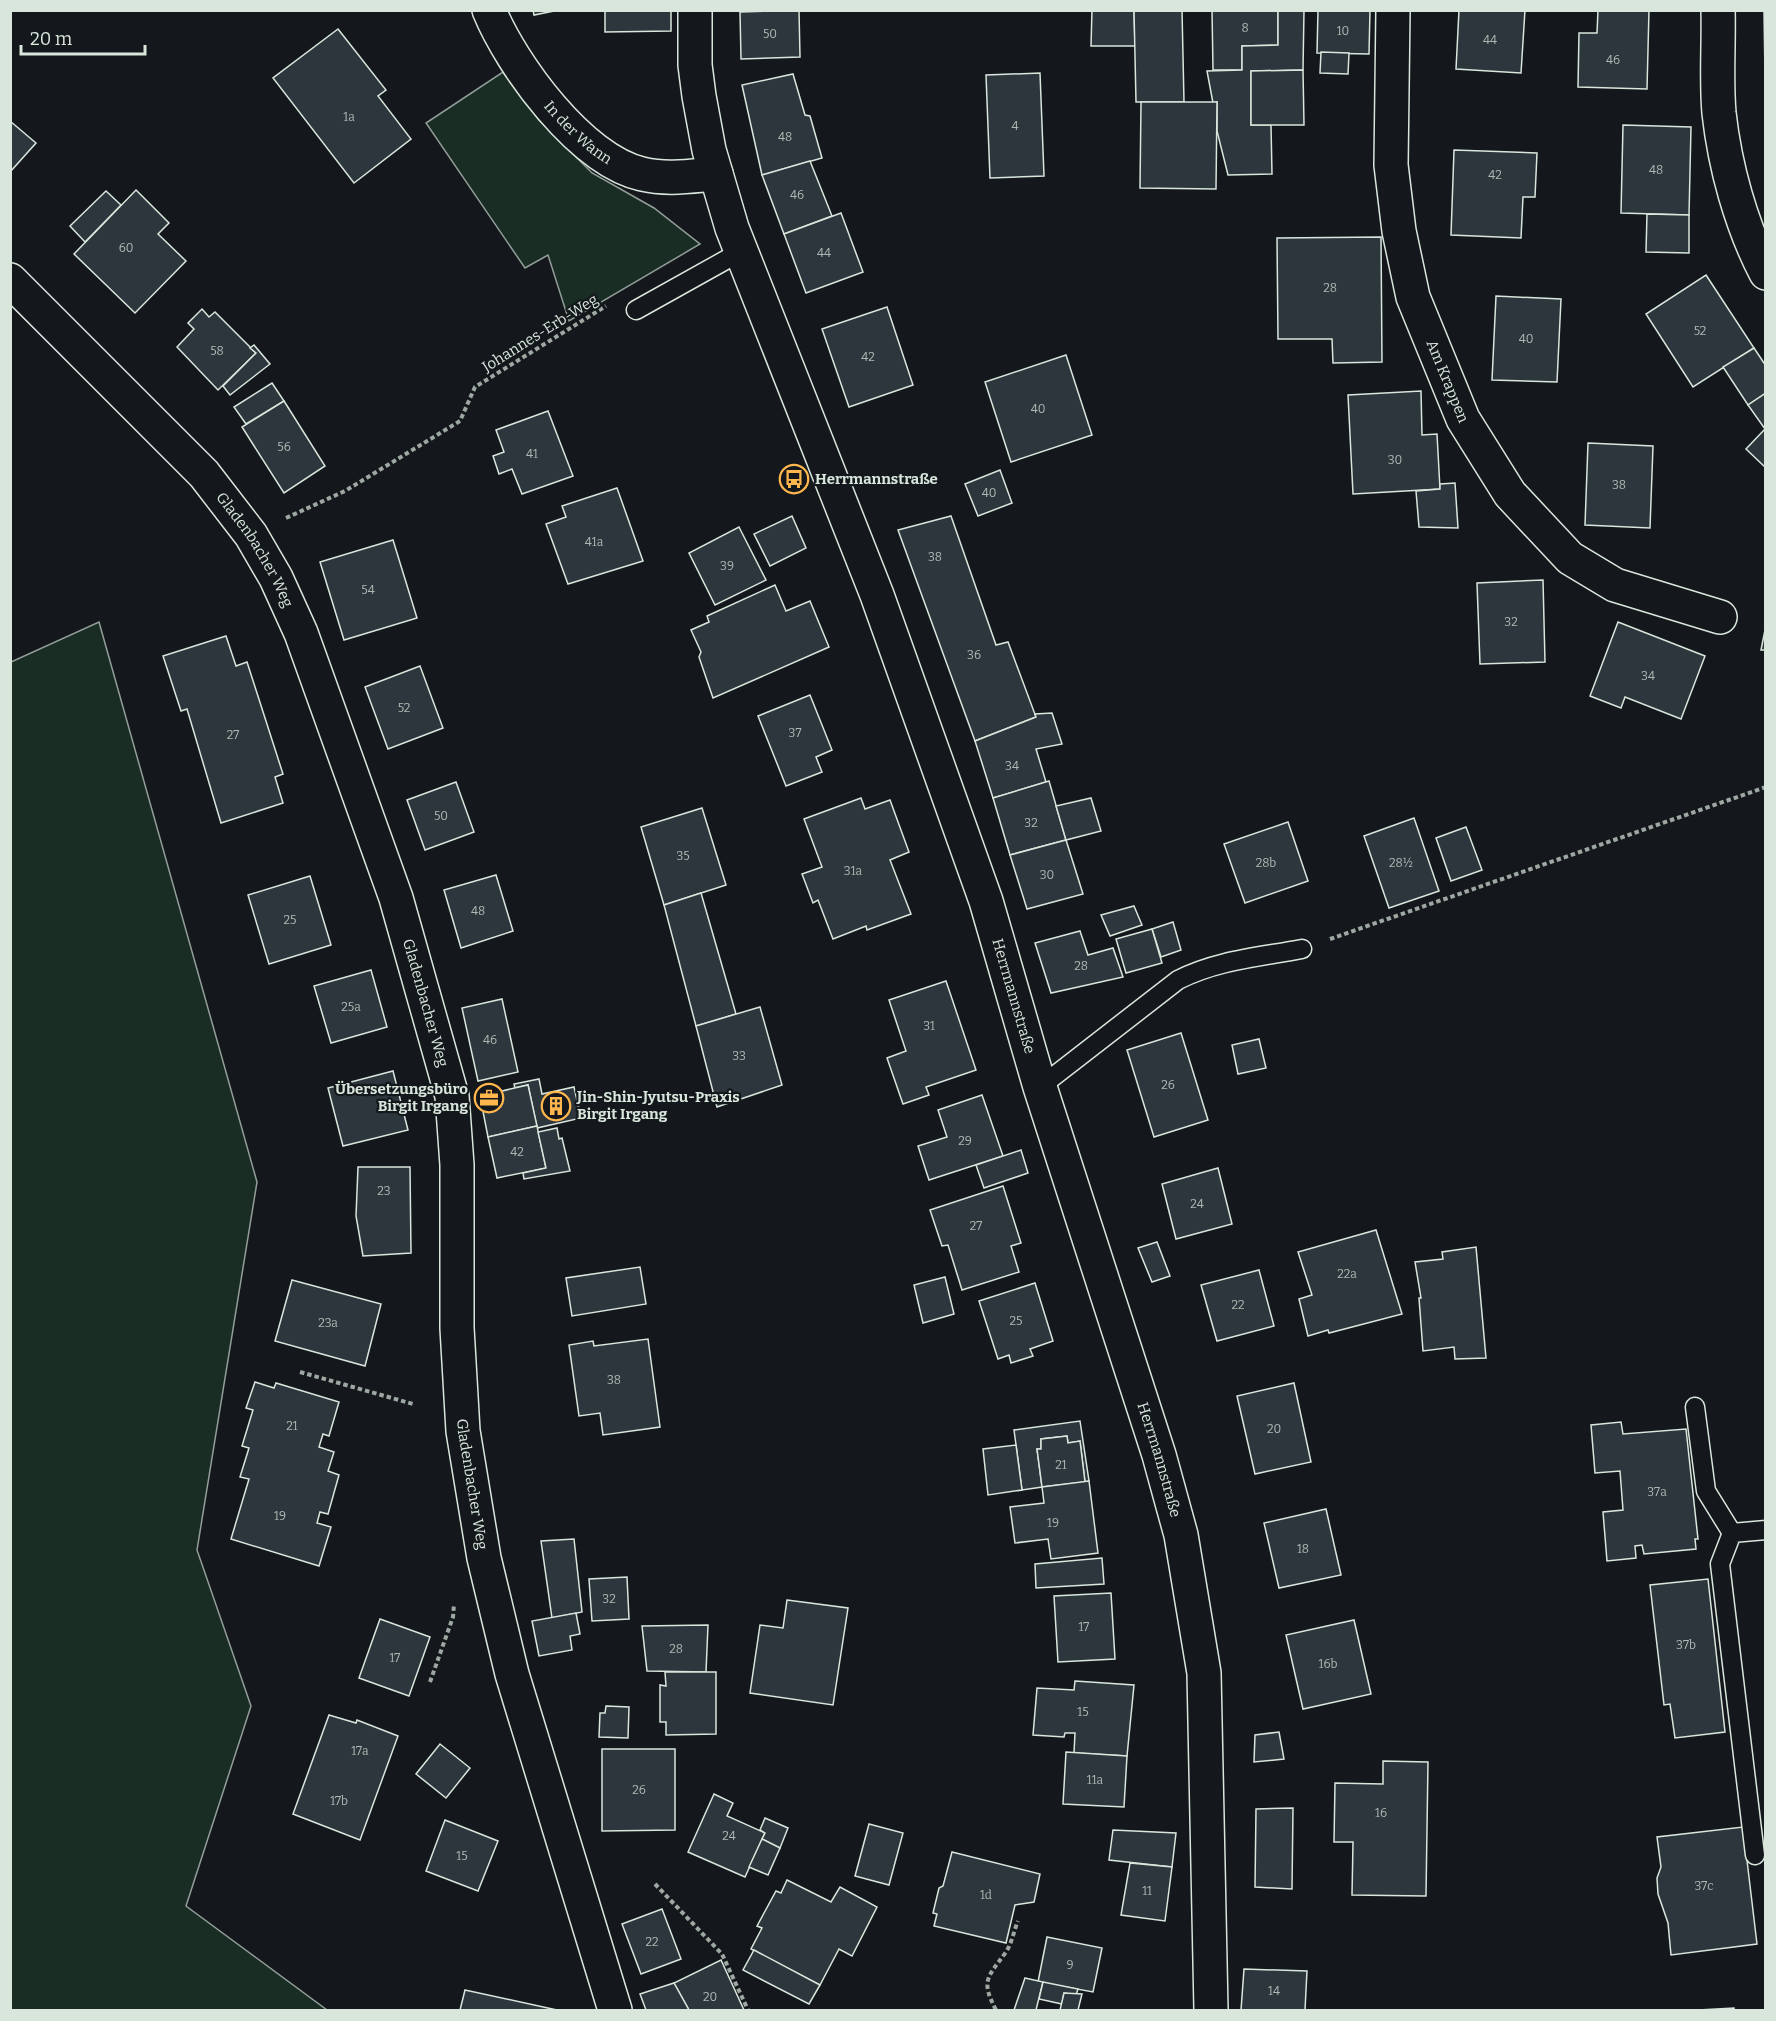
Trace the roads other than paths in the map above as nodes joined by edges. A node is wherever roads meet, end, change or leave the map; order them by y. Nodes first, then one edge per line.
1 (489, 10) edge
2 (695, 10) edge
3 (1393, 10) edge
4 (1718, 10) edge
5 (716, 174) junction
6 (740, 252) junction
7 (1766, 273) edge
8 (10, 280) edge
9 (636, 310) dead end
10 (1720, 616) dead end
11 (1302, 949) road end
12 (1040, 1087) junction
13 (1695, 1407) dead end
14 (1766, 1530) edge
15 (1732, 1533) junction
16 (1755, 1855) dead end
17 (615, 2010) edge
18 (1212, 2010) edge

1 - 5 street, In der Wann
2 - 5 street, Herrmannstraße
3 - 10 street, Am Krappen
4 - 7 street
5 - 6 street, Herrmannstraße
6 - 9 lane
6 - 12 street, Herrmannstraße
8 - 17 street, Gladenbacher Weg
11 - 12 lane
12 - 18 street, Herrmannstraße
13 - 15 lane
14 - 15 lane
15 - 16 lane

